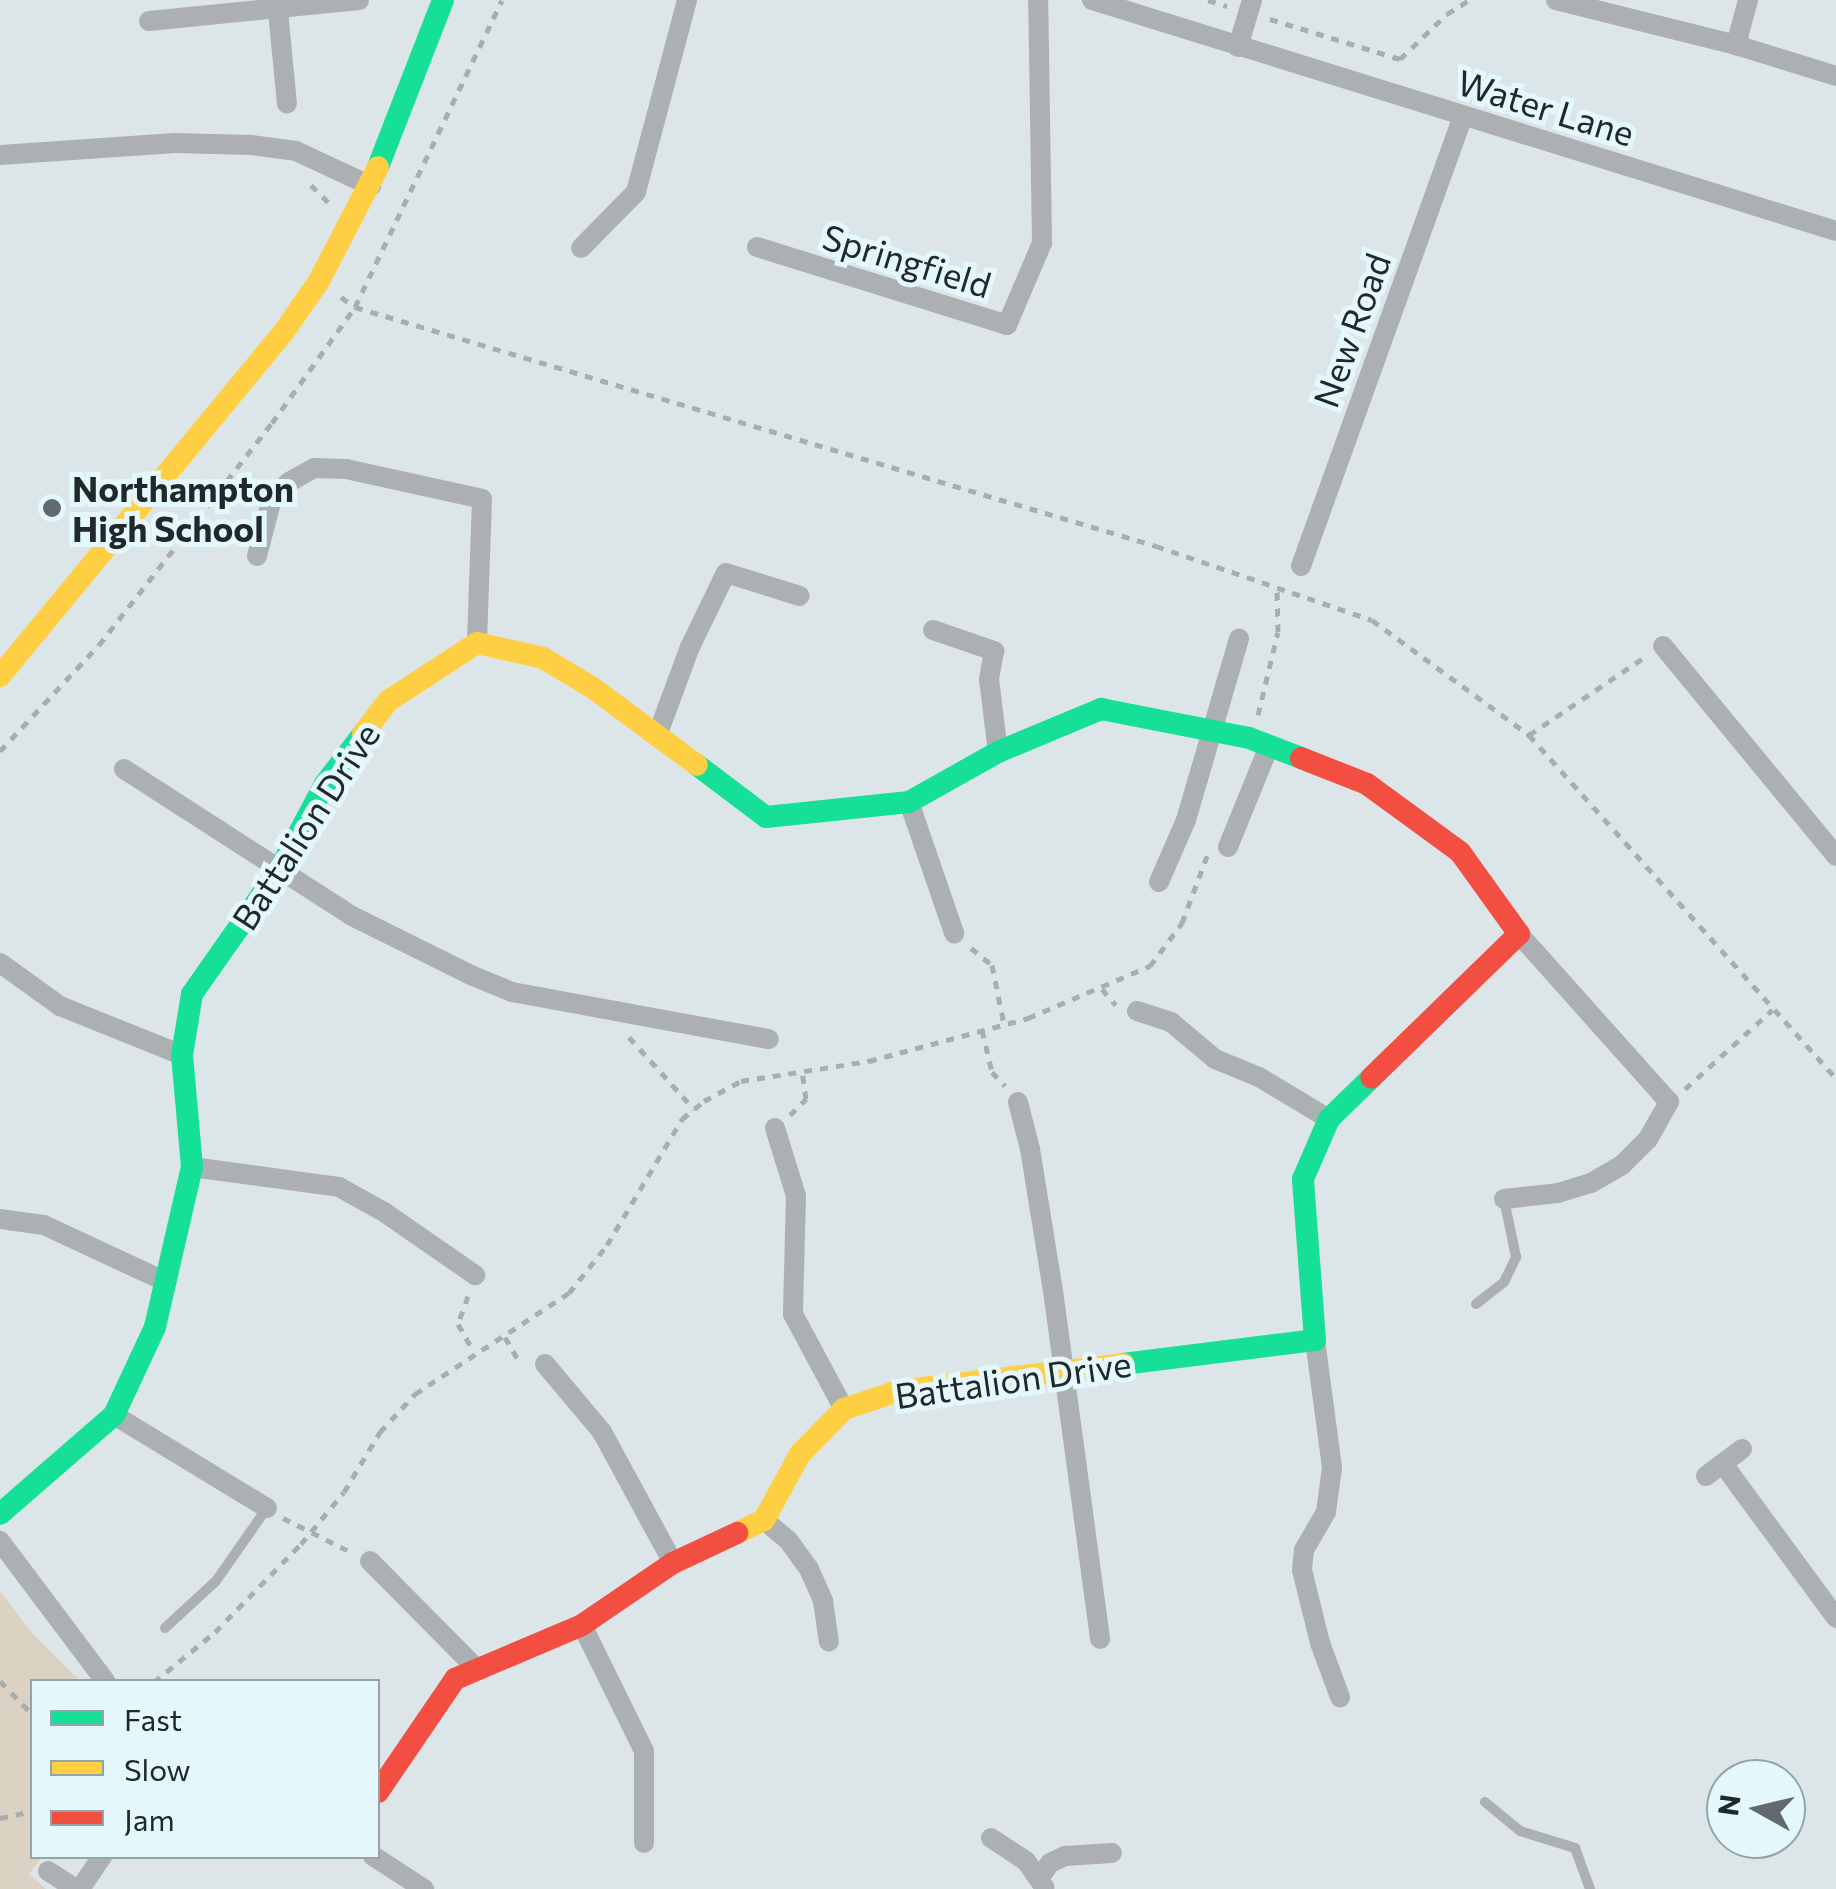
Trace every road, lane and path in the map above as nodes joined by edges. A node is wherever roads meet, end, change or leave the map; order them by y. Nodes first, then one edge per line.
1 (358, 0) edge
2 (443, 0) edge
3 (502, 0) edge
4 (687, 0) edge
5 (1038, 0) edge
6 (1092, 0) edge
7 (1208, 0) edge
8 (1469, 0) edge
9 (1556, 0) edge
10 (1748, 0) edge
11 (1250, 6) edge
12 (199, 7) edge
13 (278, 11) junction
14 (149, 21) dead end
15 (1736, 46) junction
16 (1238, 47) junction
17 (1836, 76) edge
18 (286, 104) dead end
19 (1463, 115) junction
20 (0, 155) edge
21 (308, 183) dead end
22 (372, 186) junction
23 (330, 218) dead end
24 (1836, 231) edge
25 (757, 247) dead end
26 (581, 248) dead end
27 (319, 281) junction
28 (355, 307) junction
29 (257, 556) dead end
30 (1301, 566) dead end
31 (800, 596) dead end
32 (933, 630) dead end
33 (1238, 639) dead end
34 (477, 643) junction
35 (1662, 646) joint
36 (0, 676) edge
37 (1209, 730) junction
38 (1529, 735) junction
39 (658, 736) junction
40 (1269, 746) junction
41 (0, 750) edge
42 (998, 752) junction
43 (124, 769) dead end
44 (909, 802) junction
45 (1228, 848) dead end
46 (1836, 856) edge
47 (280, 869) junction
48 (1159, 882) dead end
49 (954, 933) joint
50 (1520, 934) junction
51 (0, 964) edge
52 (604, 1009) junction
53 (1772, 1010) junction
54 (1138, 1011) dead end
55 (1004, 1024) dead end
56 (982, 1030) dead end
57 (769, 1039) dead end
58 (182, 1055) junction
59 (802, 1070) dead end
60 (1836, 1078) edge
61 (1018, 1102) joint
62 (1669, 1102) junction
63 (694, 1110) dead end
64 (1329, 1119) junction
65 (775, 1128) joint
66 (192, 1167) junction
67 (1504, 1199) joint
68 (0, 1219) edge
69 (475, 1275) joint
70 (166, 1282) junction
71 (1476, 1304) dead end
72 (1315, 1340) junction
73 (474, 1352) dead end
74 (545, 1364) dead end
75 (1064, 1372) junction
76 (844, 1409) junction
77 (114, 1415) junction
78 (1742, 1449) dead end
79 (267, 1508) junction
80 (0, 1514) edge
81 (764, 1520) junction
82 (0, 1541) edge
83 (370, 1561) joint
84 (673, 1563) junction
85 (1836, 1618) edge
86 (582, 1625) junction
87 (165, 1628) dead end
88 (1100, 1639) dead end
89 (830, 1642) dead end
90 (478, 1670) junction
91 (104, 1679) edge
92 (0, 1682) edge
93 (1340, 1697) dead end
94 (30, 1712) edge
95 (380, 1789) edge
96 (1485, 1802) dead end
97 (30, 1811) edge
98 (0, 1818) edge
99 (991, 1838) dead end
100 (644, 1844) dead end
101 (1112, 1853) dead end
102 (100, 1859) edge
103 (378, 1859) edge
104 (48, 1871) dead end
105 (1042, 1883) edge
106 (78, 1889) edge
107 (424, 1889) edge
108 (1590, 1889) edge

1 - 13 street
2 - 22 street
3 - 28 path
4 - 26 street
5 - 25 street, Springfield
6 - 16 street, Water Lane
7 - 11 path
8 - 11 path
9 - 15 street
10 - 15 street
11 - 16 street
12 - 13 street
12 - 14 street
13 - 18 street
15 - 17 street
16 - 19 street, Water Lane
19 - 24 street, Water Lane
19 - 30 street, New Road
20 - 22 street
21 - 23 path
22 - 27 street
27 - 28 path
27 - 36 street
28 - 38 path
28 - 41 path
29 - 34 street
31 - 39 street
32 - 42 street
33 - 37 street
34 - 39 street
34 - 47 street, Battalion Drive
35 - 38 path
35 - 46 street
37 - 40 street
37 - 42 street
37 - 48 street
38 - 53 path
39 - 44 street
40 - 45 street
40 - 50 street
42 - 44 street
43 - 47 street
44 - 49 street
47 - 52 street
47 - 58 street, Battalion Drive
49 - 55 path
50 - 62 street
50 - 64 street
51 - 58 street
52 - 57 street
52 - 63 path
53 - 60 path
53 - 62 path
54 - 64 street
56 - 61 path
58 - 66 street, Battalion Drive
59 - 65 path
61 - 75 street
62 - 67 street
64 - 72 street
65 - 76 street
66 - 69 street
66 - 70 street, Battalion Drive
67 - 71 lane
68 - 70 street
69 - 73 path
70 - 77 street, Battalion Drive
72 - 75 street, Battalion Drive
72 - 93 street
74 - 84 street
75 - 76 street, Battalion Drive
75 - 88 street
76 - 81 street, Battalion Drive
77 - 79 street
77 - 80 street, Battalion Drive
78 - 85 street
79 - 83 path
79 - 87 lane
81 - 84 street
81 - 89 street
82 - 91 street
83 - 90 street
84 - 86 street
86 - 90 street
86 - 100 street
90 - 95 street
92 - 94 path
96 - 108 lane
97 - 98 path
99 - 105 street
101 - 105 street
102 - 106 street
103 - 107 street
104 - 106 street

